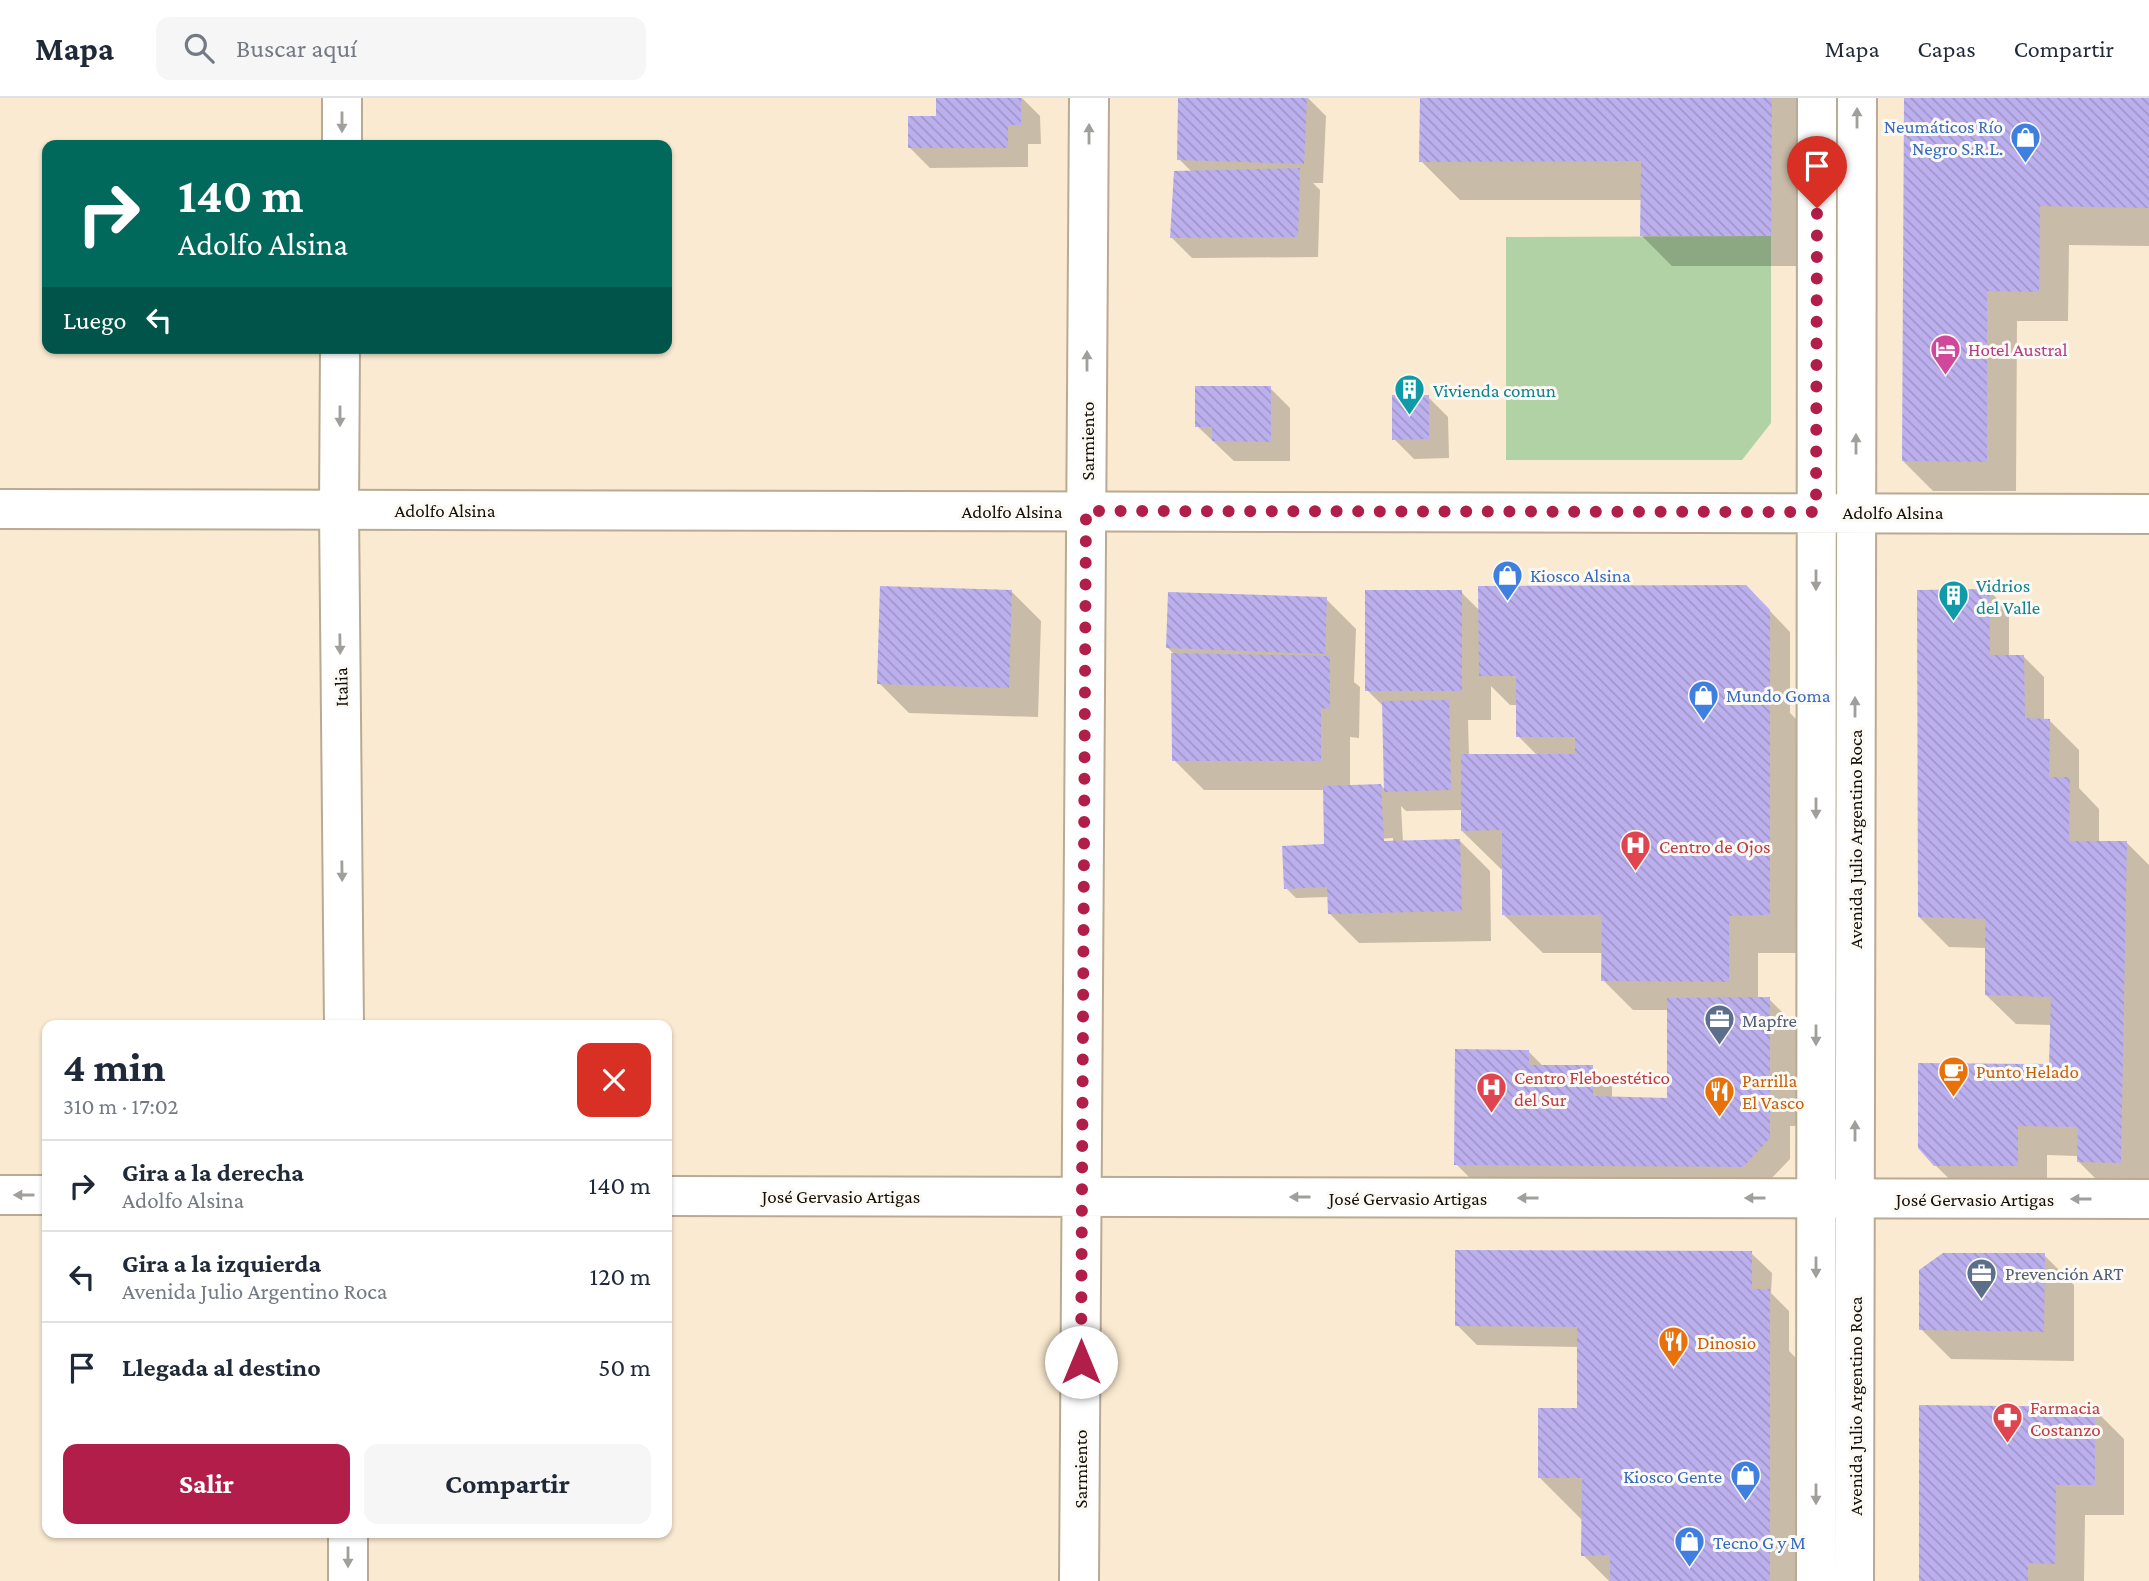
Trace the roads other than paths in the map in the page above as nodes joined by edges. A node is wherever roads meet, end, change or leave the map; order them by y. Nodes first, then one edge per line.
1 (342, 98) edge
2 (1089, 98) edge
3 (1817, 98) edge
4 (1857, 98) edge
5 (342, 140) edge
6 (340, 354) edge
7 (0, 509) edge
8 (339, 510) junction
9 (1086, 511) junction
10 (1816, 512) junction
11 (1856, 512) junction
12 (2149, 514) edge
13 (344, 1020) edge
14 (0, 1195) edge
15 (42, 1195) edge
16 (672, 1196) edge
17 (1082, 1197) junction
18 (1816, 1198) junction
19 (1855, 1199) junction
20 (2149, 1199) edge
21 (348, 1538) edge
22 (348, 1581) edge
23 (1079, 1581) edge
24 (1815, 1581) edge
25 (1854, 1581) edge

1 -> 5 main road
9 -> 2 main road, Sarmiento
3 - 10 main road, Avenida Julio Argentino Roca
11 -> 4 main road, Avenida Julio Argentino Roca
6 -> 8 main road, Italia
7 - 8 main road, Adolfo Alsina
8 - 9 main road, Adolfo Alsina
8 -> 13 main road, Italia
9 - 10 main road, Adolfo Alsina
9 - 17 main road, Sarmiento
10 - 11 main road, Adolfo Alsina
10 -> 18 main road, Avenida Julio Argentino Roca
11 - 12 main road, Adolfo Alsina
19 -> 11 main road, Avenida Julio Argentino Roca
15 -> 14 main road
16 - 17 main road, José Gervasio Artigas
18 -> 17 main road, José Gervasio Artigas
17 - 23 main road, Sarmiento
18 - 19 main road, José Gervasio Artigas
18 -> 24 main road, Avenida Julio Argentino Roca
20 -> 19 main road, José Gervasio Artigas
19 - 25 main road, Avenida Julio Argentino Roca
21 -> 22 main road

